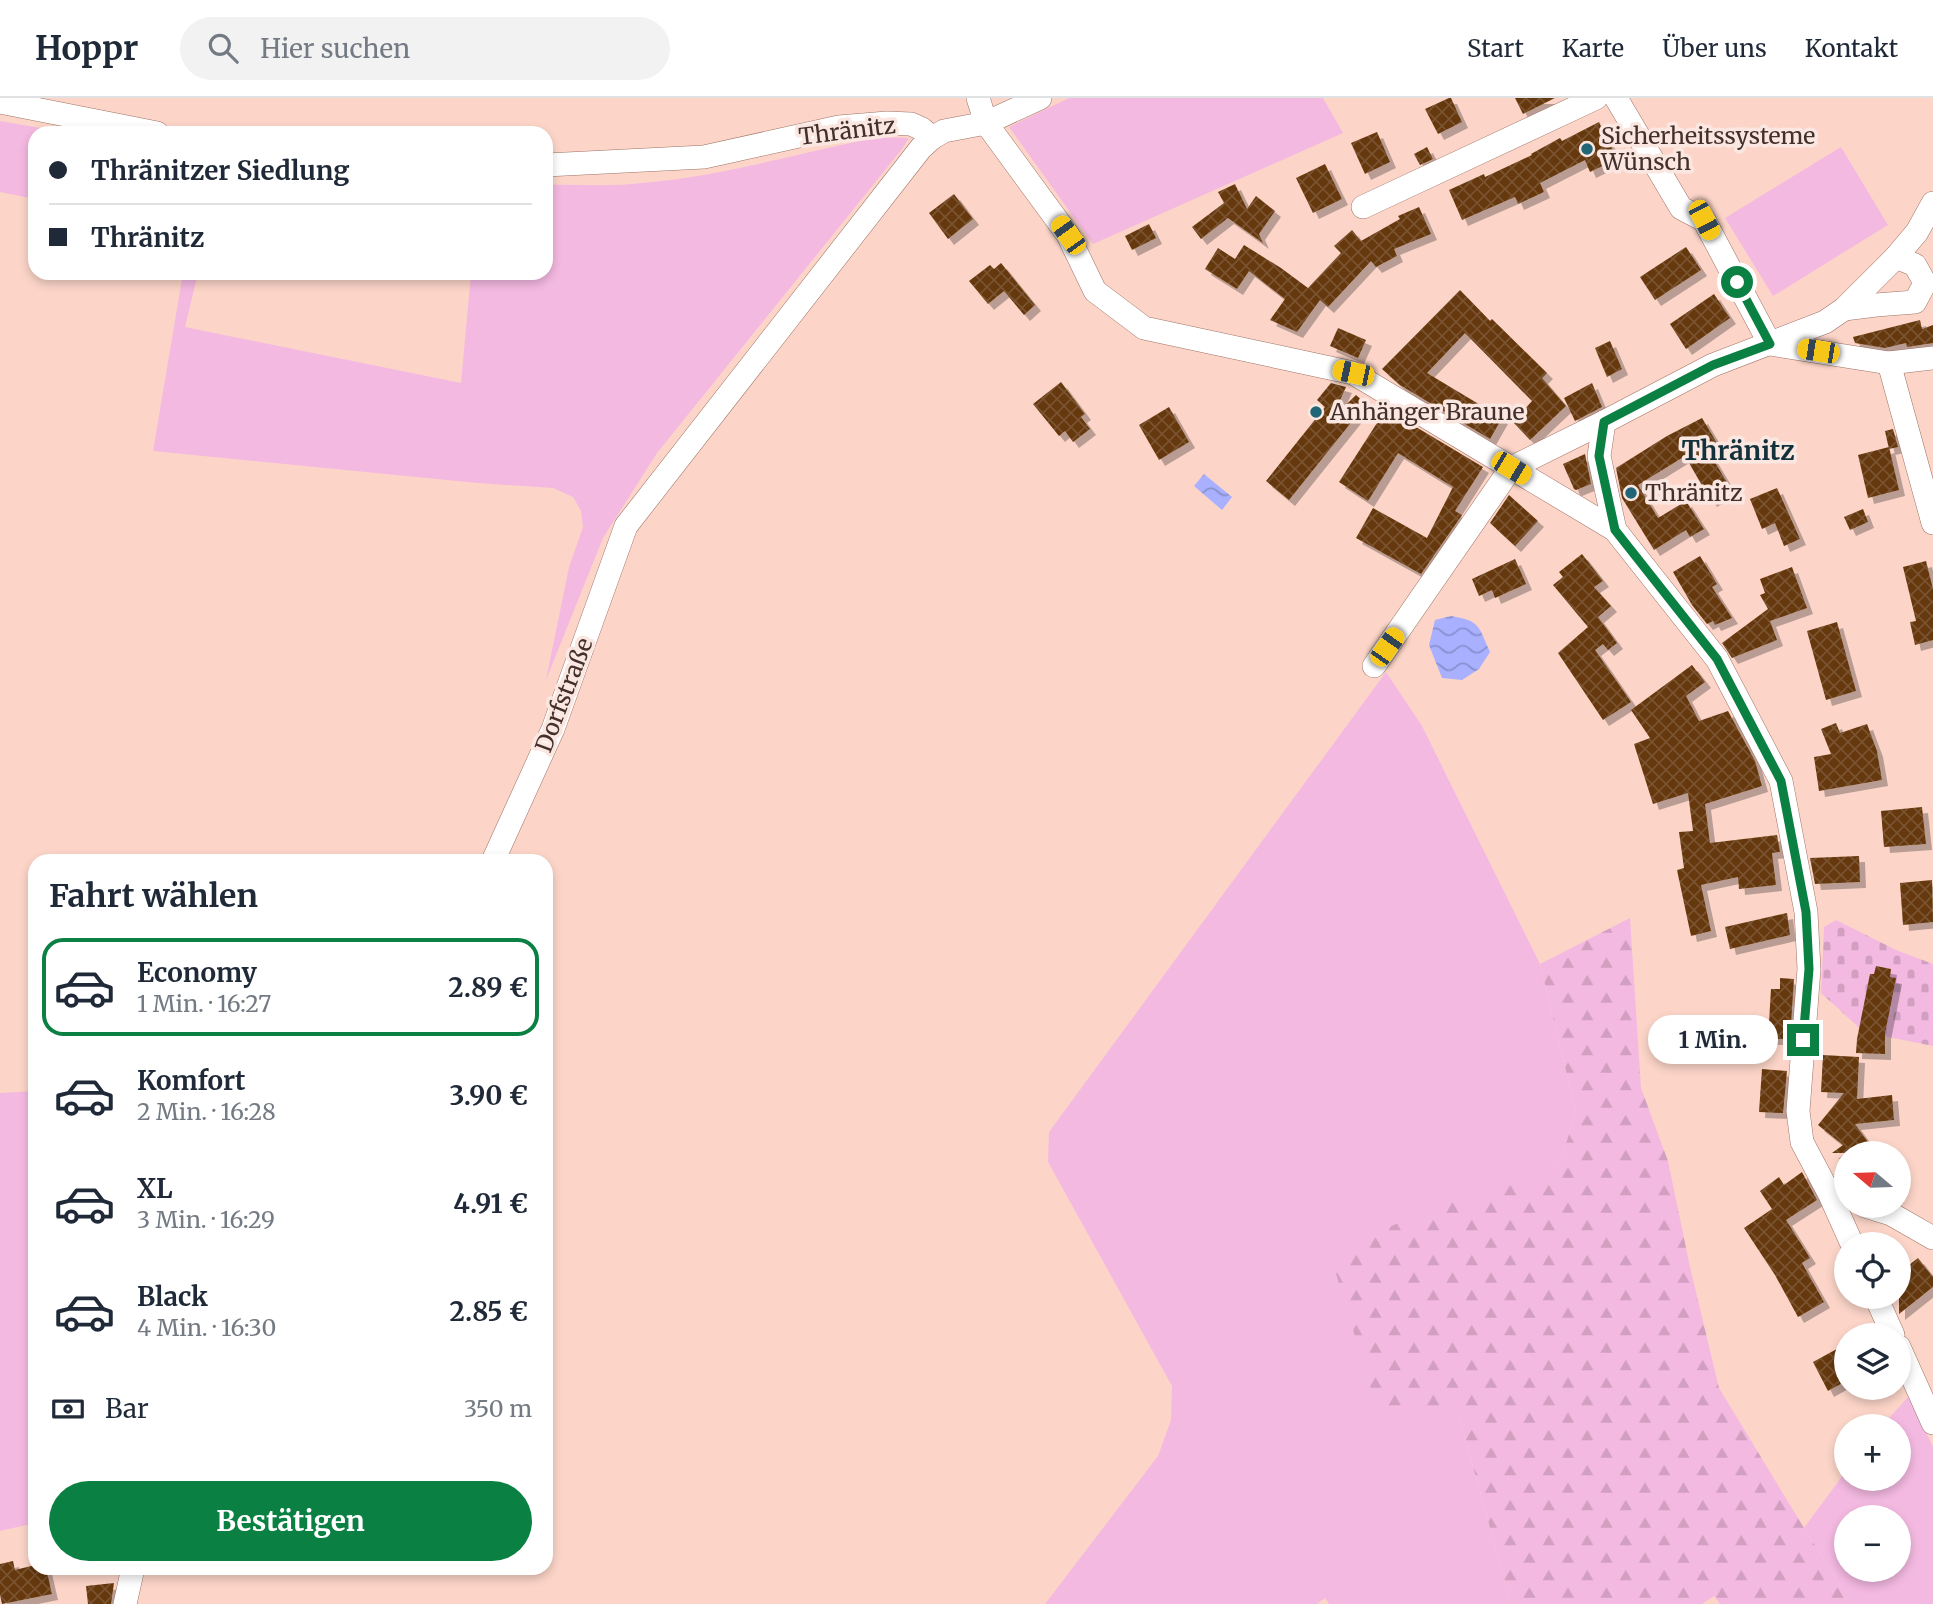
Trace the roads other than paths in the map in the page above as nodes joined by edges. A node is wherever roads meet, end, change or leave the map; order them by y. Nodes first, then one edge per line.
1 (978, 98) edge
2 (1040, 98) edge
3 (1596, 98) edge
4 (1616, 98) edge
5 (0, 102) edge
6 (986, 123) junction
7 (122, 126) edge
8 (932, 138) junction
9 (553, 165) edge
10 (1933, 203) edge
11 (1363, 207) dead end
12 (1896, 257) junction
13 (1844, 310) junction
14 (1770, 344) junction
15 (1933, 359) edge
16 (1889, 363) junction
17 (1604, 422) junction
18 (1511, 468) junction
19 (1933, 523) edge
20 (1615, 530) junction
21 (1374, 666) dead end
22 (496, 854) edge
23 (1834, 1191) edge
24 (1898, 1218) edge
25 (1933, 1238) edge
26 (1911, 1374) edge
27 (1933, 1423) edge
28 (131, 1575) edge
29 (125, 1604) edge

1 - 6 street
2 - 6 street
3 - 11 street
4 - 14 street
5 - 7 street
6 - 8 street
6 - 18 street
8 - 9 street, Thränitz
8 - 22 street, Dorfstraße
10 - 12 street
12 - 13 street
12 - 13 street
13 - 14 street
14 - 16 street
14 - 17 street
15 - 16 street
16 - 19 street
17 - 18 street
17 - 20 street
18 - 20 street
18 - 21 street
20 - 23 street
24 - 25 street
26 - 27 street
28 - 29 street

